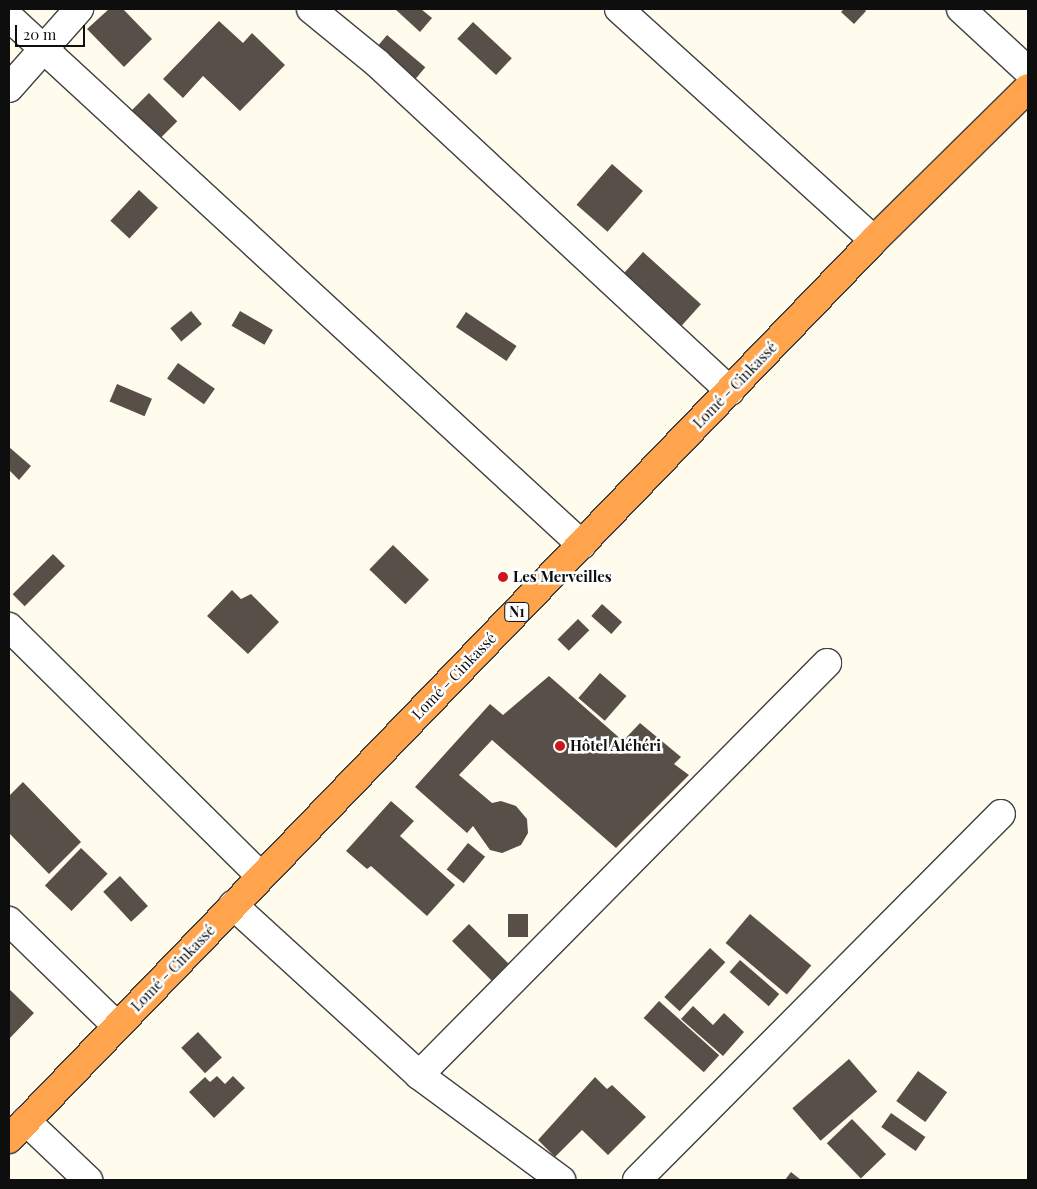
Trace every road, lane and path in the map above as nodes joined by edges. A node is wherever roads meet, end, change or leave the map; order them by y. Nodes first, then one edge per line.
1 (79, 9) edge
2 (311, 9) edge
3 (619, 9) edge
4 (961, 9) edge
5 (9, 17) edge
6 (42, 46) junction
7 (1028, 71) edge
8 (9, 88) edge
9 (1028, 88) edge
10 (874, 240) junction
11 (730, 391) junction
12 (582, 545) junction
13 (9, 627) edge
14 (827, 663) dead end
15 (1001, 814) dead end
16 (261, 876) junction
17 (233, 905) junction
18 (9, 921) edge
19 (117, 1026) junction
20 (419, 1075) junction
21 (17, 1130) edge
22 (88, 1180) edge
23 (561, 1180) edge
24 (637, 1180) edge

1 - 6 street
2 - 11 street
3 - 10 street
4 - 7 street
5 - 6 street
6 - 8 street
6 - 12 street
9 - 10 highway, Lomé - Cinkassé / N1
10 - 11 highway, Lomé - Cinkassé / N1
11 - 12 highway, Lomé - Cinkassé / N1
12 - 16 highway, Lomé - Cinkassé / N1
13 - 16 street
14 - 20 street
15 - 24 street
16 - 17 highway, Lomé - Cinkassé / N1
17 - 19 highway, Lomé - Cinkassé / N1
17 - 20 street
18 - 19 street
19 - 21 highway, Lomé - Cinkassé / N1
20 - 23 street
21 - 22 street

